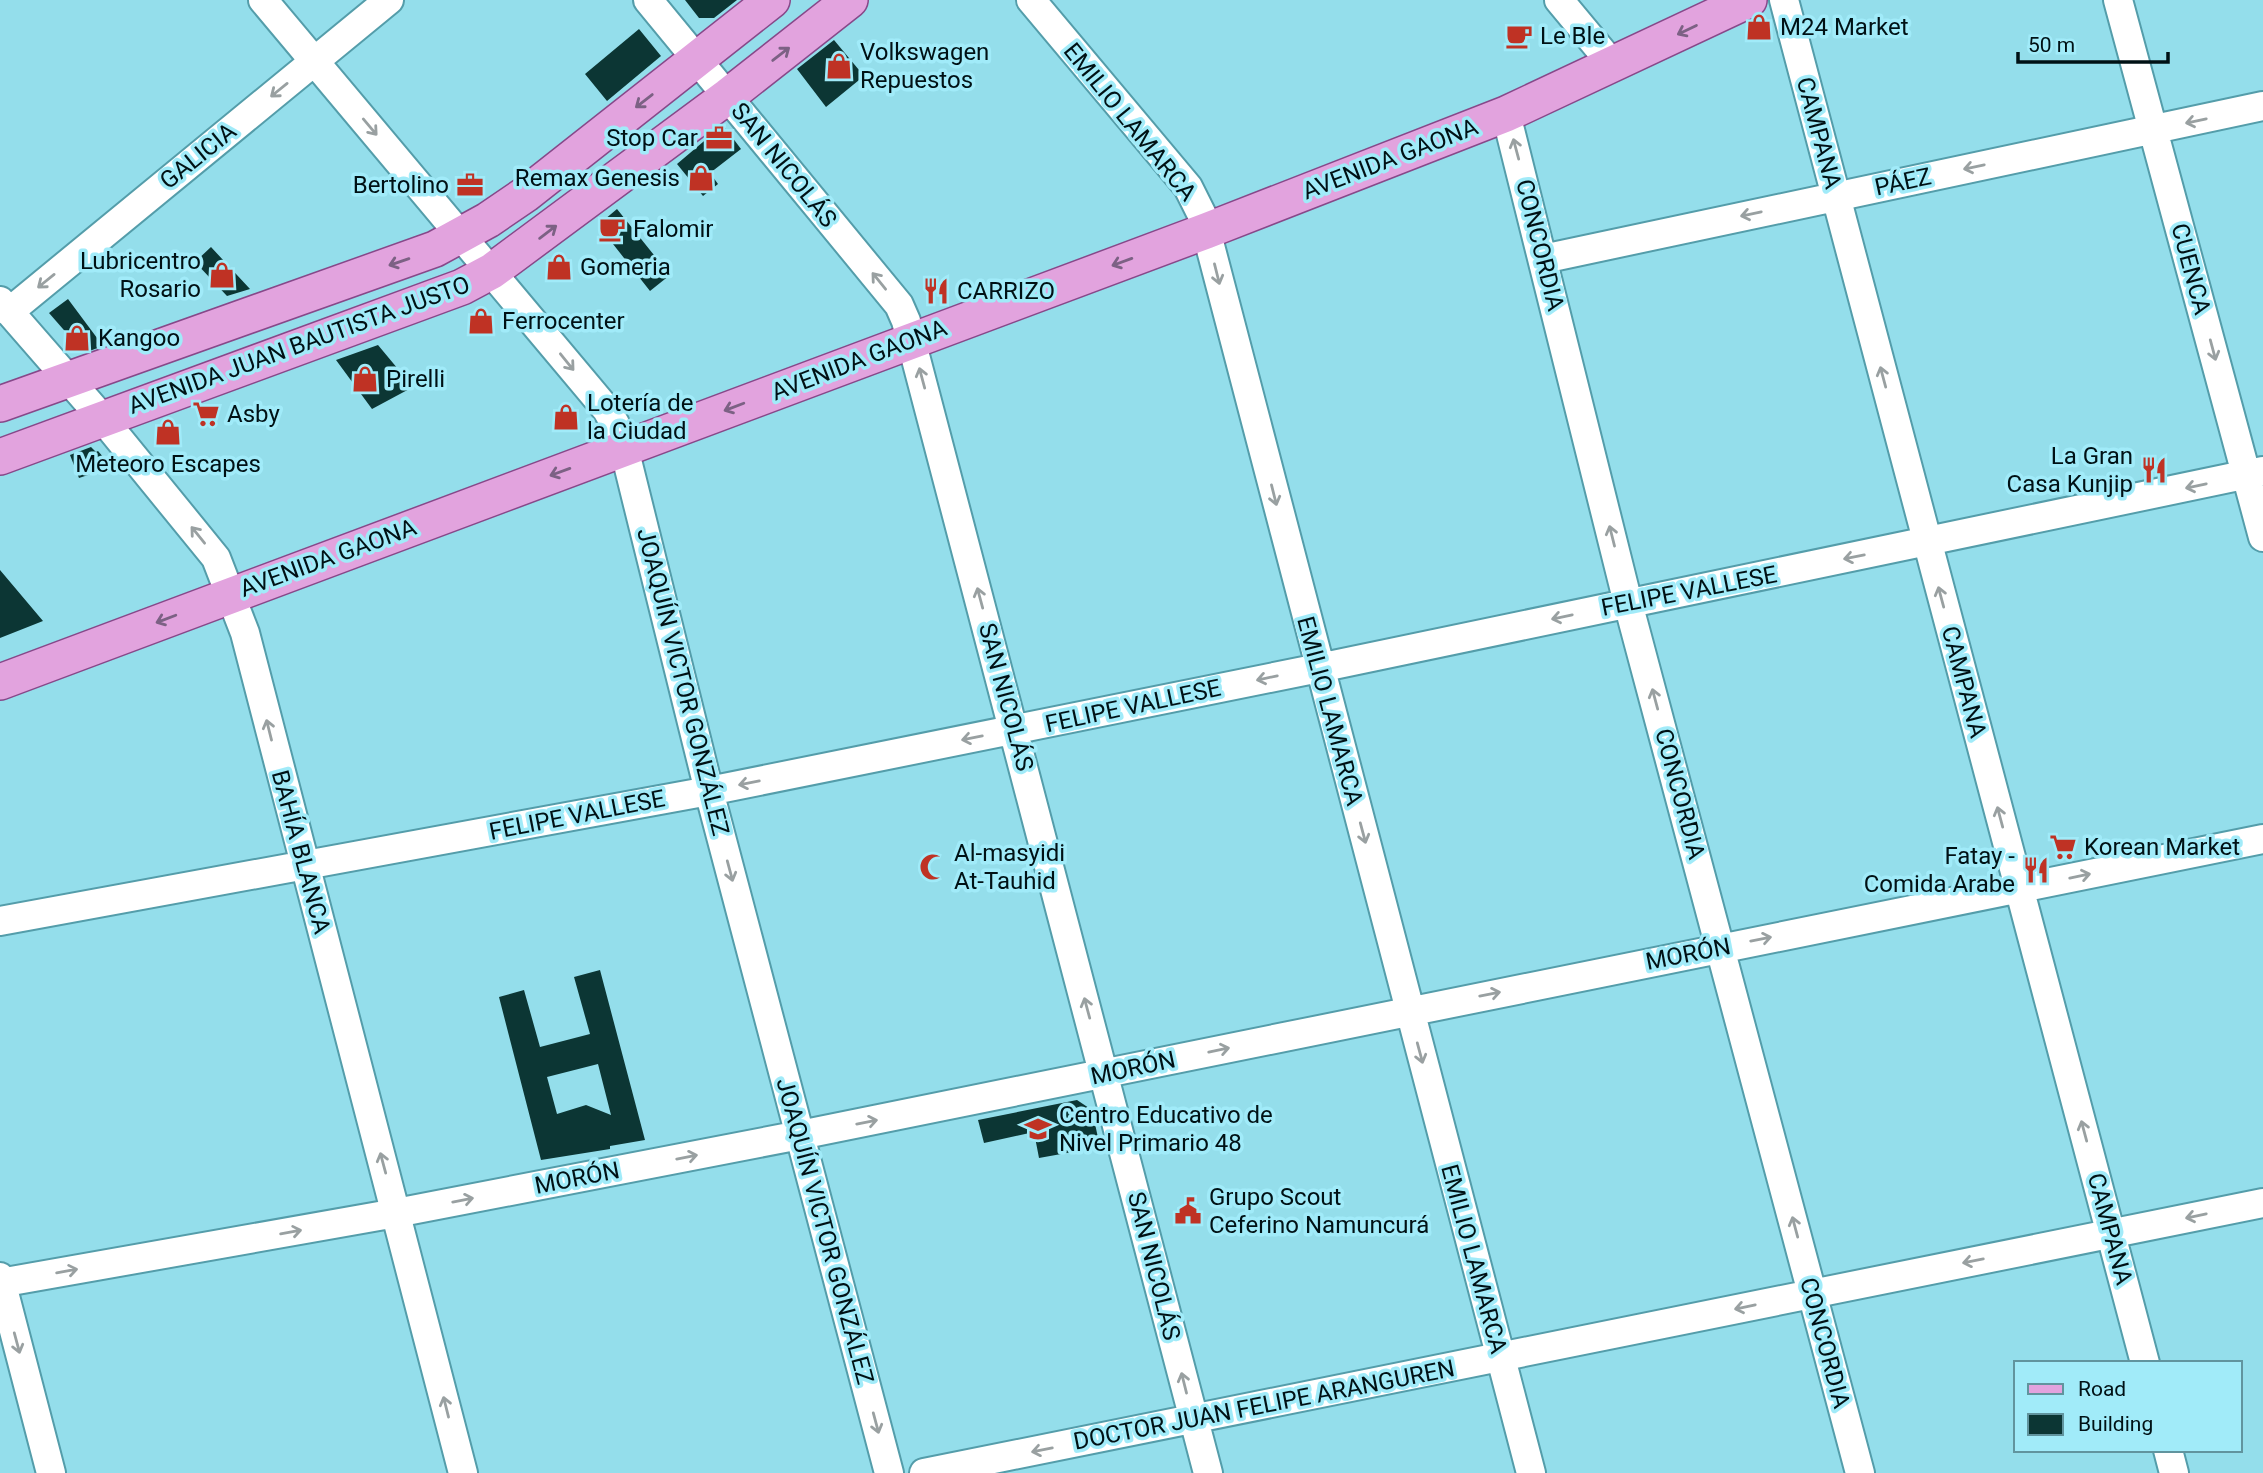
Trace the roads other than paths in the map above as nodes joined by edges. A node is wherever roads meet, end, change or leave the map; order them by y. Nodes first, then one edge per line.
1 (263, 0) edge
2 (389, 0) edge
3 (648, 0) edge
4 (772, 0) edge
5 (850, 0) edge
6 (1031, 0) edge
7 (1559, 0) edge
8 (1748, 0) edge
9 (1784, 0) edge
10 (2118, 0) edge
11 (698, 58) junction
12 (314, 61) junction
13 (1613, 65) junction
14 (728, 96) junction
15 (2263, 107) edge
16 (1506, 114) junction
17 (2154, 130) junction
18 (1836, 196) junction
19 (1206, 231) junction
20 (462, 236) junction
21 (1543, 259) junction
22 (492, 271) junction
23 (4, 307) edge
24 (912, 339) junction
25 (68, 379) junction
26 (0, 404) edge
27 (102, 418) junction
28 (624, 448) junction
29 (0, 457) edge
30 (2255, 473) edge
31 (2263, 537) edge
32 (1927, 542) junction
33 (230, 595) junction
34 (1628, 603) junction
35 (1319, 668) junction
36 (0, 682) edge
37 (1015, 730) junction
38 (709, 791) junction
39 (2263, 839) edge
40 (304, 867) junction
41 (2019, 888) junction
42 (0, 921) edge
43 (1721, 947) junction
44 (1409, 1011) junction
45 (1104, 1074) junction
46 (800, 1135) junction
47 (2263, 1203) edge
48 (396, 1213) junction
49 (2111, 1234) junction
50 (0, 1281) edge
51 (1812, 1293) junction
52 (1500, 1357) junction
53 (2144, 1361) edge
54 (1194, 1420) junction
55 (2169, 1452) edge
56 (51, 1473) edge
57 (463, 1473) edge
58 (889, 1473) edge
59 (924, 1473) edge
60 (1208, 1473) edge
61 (1531, 1473) edge
62 (1860, 1473) edge
63 (2174, 1473) edge

1 - 12 street, JOAQUÍN VICTOR GONZÁLEZ
2 - 12 street, GALICIA
3 - 11 street, SAN NICOLÁS
4 - 11 main road, AVENIDA JUAN BAUTISTA JUSTO
14 -> 5 main road, AVENIDA JUAN BAUTISTA JUSTO
6 - 19 street, EMILIO LAMARCA
7 - 13 street
8 -> 13 main road, AVENIDA GAONA
9 - 18 street, CAMPANA
10 - 17 street, CUENCA
11 - 14 street, SAN NICOLÁS
11 -> 20 main road, AVENIDA JUAN BAUTISTA JUSTO
12 -> 20 street, JOAQUÍN VICTOR GONZÁLEZ
12 -> 23 street, GALICIA
13 - 16 main road, AVENIDA GAONA
22 -> 14 main road, AVENIDA JUAN BAUTISTA JUSTO
24 -> 14 street, SAN NICOLÁS
15 -> 17 street, PÁEZ
16 - 19 main road, AVENIDA GAONA
21 -> 16 street, CONCORDIA
17 -> 18 street, PÁEZ
17 -> 30 street, CUENCA
18 -> 21 street, PÁEZ
32 -> 18 street, CAMPANA
19 -> 24 main road, AVENIDA GAONA
19 -> 35 street, EMILIO LAMARCA
20 - 22 street, JOAQUÍN VICTOR GONZÁLEZ
20 -> 25 main road, AVENIDA JUAN BAUTISTA JUSTO
34 -> 21 street, CONCORDIA
22 - 27 main road, AVENIDA JUAN BAUTISTA JUSTO
22 -> 28 street, JOAQUÍN VICTOR GONZÁLEZ
23 - 25 street, BAHÍA BLANCA
24 -> 28 main road, AVENIDA GAONA
37 -> 24 street, SAN NICOLÁS
25 - 26 main road, AVENIDA JUAN BAUTISTA JUSTO
25 - 27 street, BAHÍA BLANCA
27 - 29 main road, AVENIDA JUAN BAUTISTA JUSTO
33 -> 27 street, BAHÍA BLANCA
28 -> 33 main road, AVENIDA GAONA
28 - 38 street, JOAQUÍN VICTOR GONZÁLEZ
30 - 31 street, CUENCA
30 -> 32 street, FELIPE VALLESE
32 -> 34 street, FELIPE VALLESE
41 -> 32 street, CAMPANA
33 -> 36 main road, AVENIDA GAONA
40 -> 33 street, BAHÍA BLANCA
34 -> 35 street, FELIPE VALLESE
43 -> 34 street, CONCORDIA
35 -> 37 street, FELIPE VALLESE
35 -> 44 street, EMILIO LAMARCA
37 -> 38 street, FELIPE VALLESE
45 -> 37 street, SAN NICOLÁS
38 - 40 street, FELIPE VALLESE
38 -> 46 street, JOAQUÍN VICTOR GONZÁLEZ
41 -> 39 street, MORÓN
40 - 42 street, FELIPE VALLESE
48 -> 40 street, BAHÍA BLANCA
43 -> 41 street, MORÓN
49 -> 41 street, CAMPANA
44 -> 43 street, MORÓN
51 -> 43 street, CONCORDIA
45 -> 44 street, MORÓN
44 -> 52 street, EMILIO LAMARCA
46 -> 45 street, MORÓN
54 -> 45 street, SAN NICOLÁS
48 -> 46 street, MORÓN
46 -> 58 street, JOAQUÍN VICTOR GONZÁLEZ
47 -> 49 street, DOCTOR JUAN FELIPE ARANGUREN
50 -> 48 street, MORÓN
57 -> 48 street, BAHÍA BLANCA
49 -> 51 street, DOCTOR JUAN FELIPE ARANGUREN
49 - 53 street, CAMPANA
50 -> 56 street
51 -> 52 street, DOCTOR JUAN FELIPE ARANGUREN
51 - 62 street, CONCORDIA
52 - 54 street, DOCTOR JUAN FELIPE ARANGUREN
52 - 61 street, EMILIO LAMARCA
54 -> 59 street, DOCTOR JUAN FELIPE ARANGUREN
54 - 60 street, SAN NICOLÁS
55 - 63 street

